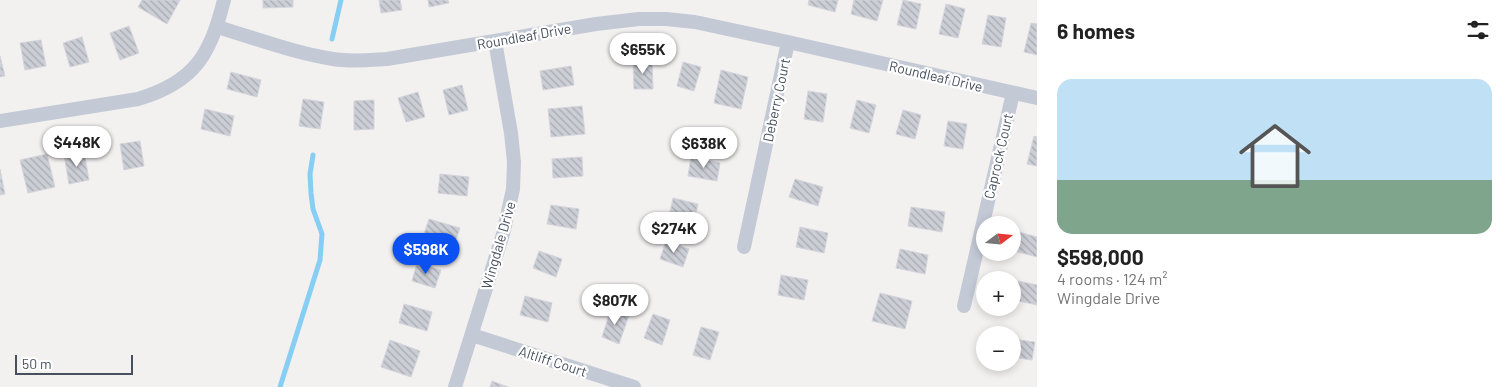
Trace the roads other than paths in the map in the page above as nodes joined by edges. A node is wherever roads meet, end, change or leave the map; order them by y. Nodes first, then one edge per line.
1 (224, 0) edge
2 (217, 27) junction
3 (495, 41) junction
4 (788, 42) junction
5 (1013, 93) junction
6 (1037, 98) edge
7 (0, 121) edge
8 (744, 247) dead end
9 (964, 306) dead end
10 (472, 335) junction
11 (455, 387) edge
12 (634, 387) edge

1 - 2 street
2 - 3 street, Roundleaf Drive
2 - 7 street
3 - 4 street, Roundleaf Drive
3 - 10 street, Wingdale Drive
4 - 5 street, Roundleaf Drive
4 - 8 street, Deberry Court
5 - 6 street, Roundleaf Drive
5 - 9 street, Caprock Court
10 - 11 street, Wingdale Drive
10 - 12 street, Altliff Court

